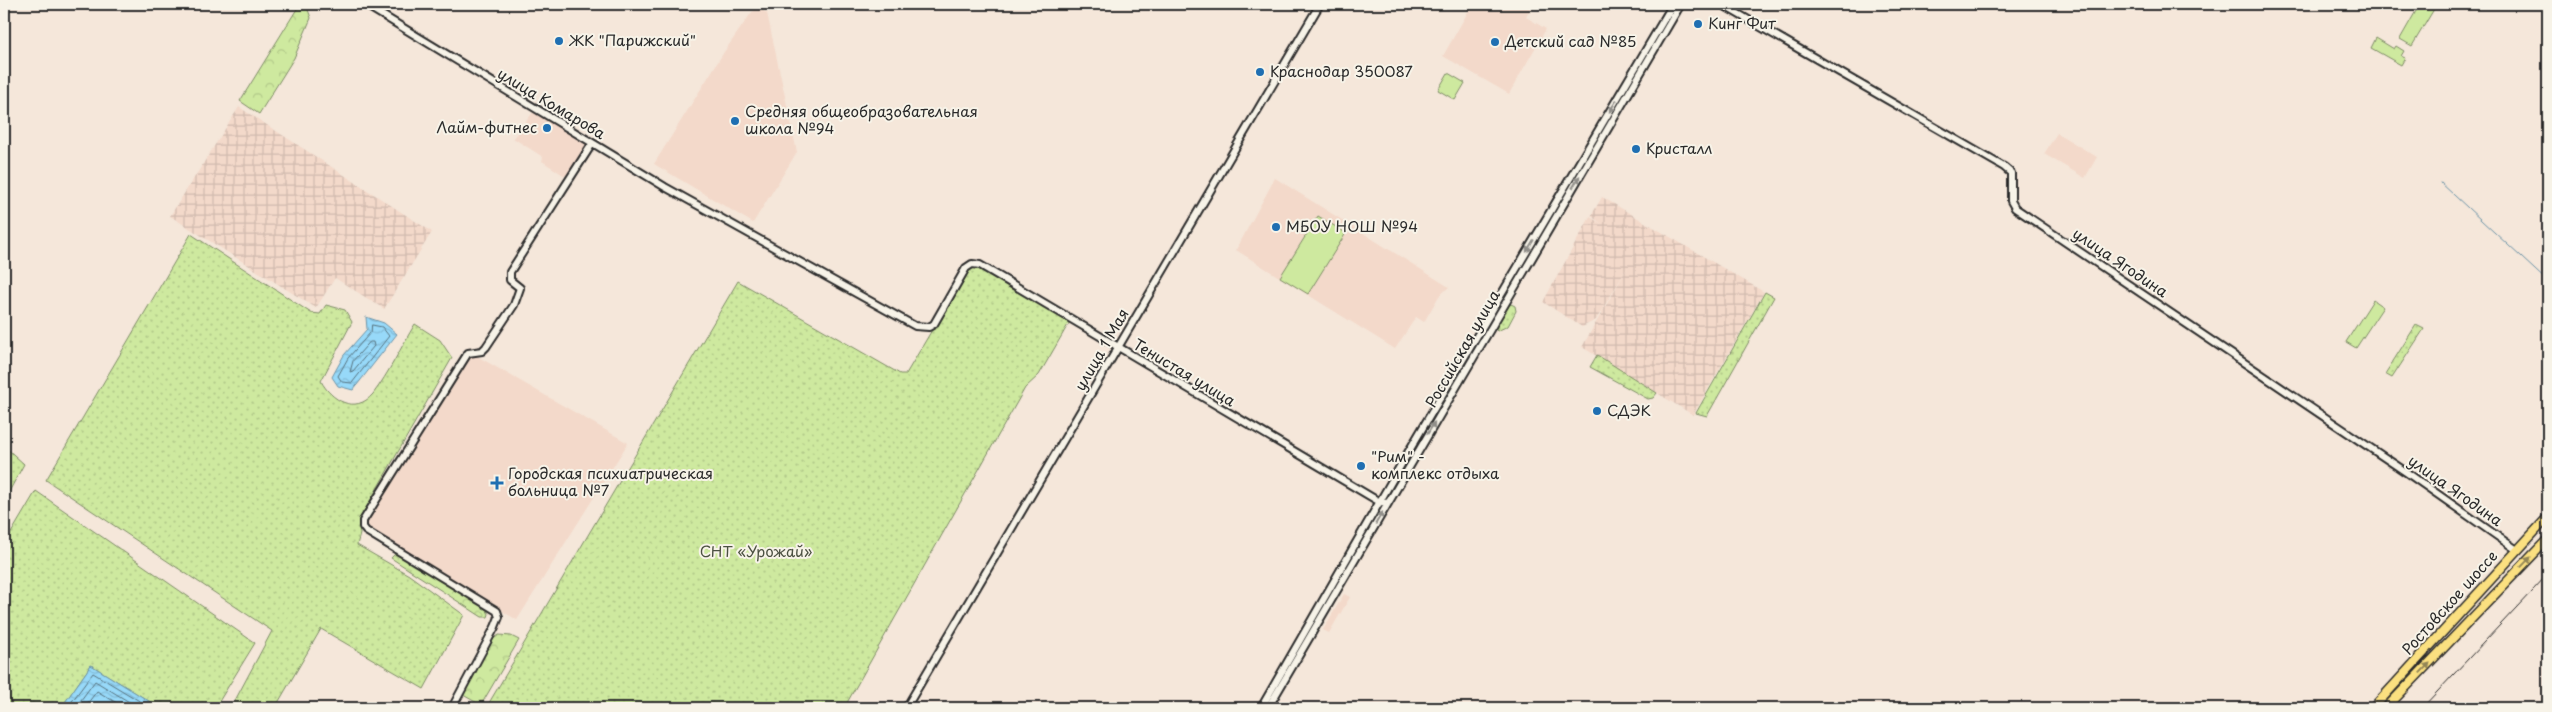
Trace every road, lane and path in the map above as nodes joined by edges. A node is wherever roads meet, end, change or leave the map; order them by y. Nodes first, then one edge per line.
1 (364, 4) edge
2 (1320, 4) edge
3 (1673, 4) edge
4 (1681, 4) edge
5 (1721, 4) edge
6 (592, 144) junction
7 (969, 265) joint
8 (1118, 347) junction
9 (1380, 502) junction
10 (1388, 503) junction
11 (2548, 518) edge
12 (2548, 539) edge
13 (2517, 550) junction
14 (2446, 628) junction
15 (2455, 636) junction
16 (452, 708) edge
17 (906, 708) edge
18 (1261, 708) edge
19 (1268, 708) edge
20 (2372, 708) edge
21 (2386, 708) edge

1 - 6 street, улица Комарова
2 - 8 street, улица 1 Мая
3 -> 9 street, Российская улица
10 -> 4 street, Российская улица
5 - 13 street, улица Ягодина
6 - 7 street, улица Комарова
6 - 16 street
7 - 8 street, Тенистая улица
8 - 9 street, Тенистая улица
8 - 17 street, улица 1 Мая
9 - 10 street, Тенистая улица
9 - 18 street, Российская улица
19 -> 10 street, Российская улица
11 - 13 highway, Ростовское шоссе
15 -> 12 highway, Ростовское шоссе
13 - 14 highway, Ростовское шоссе
14 - 15 highway
14 - 20 highway, Ростовское шоссе
21 -> 15 highway, Ростовское шоссе

